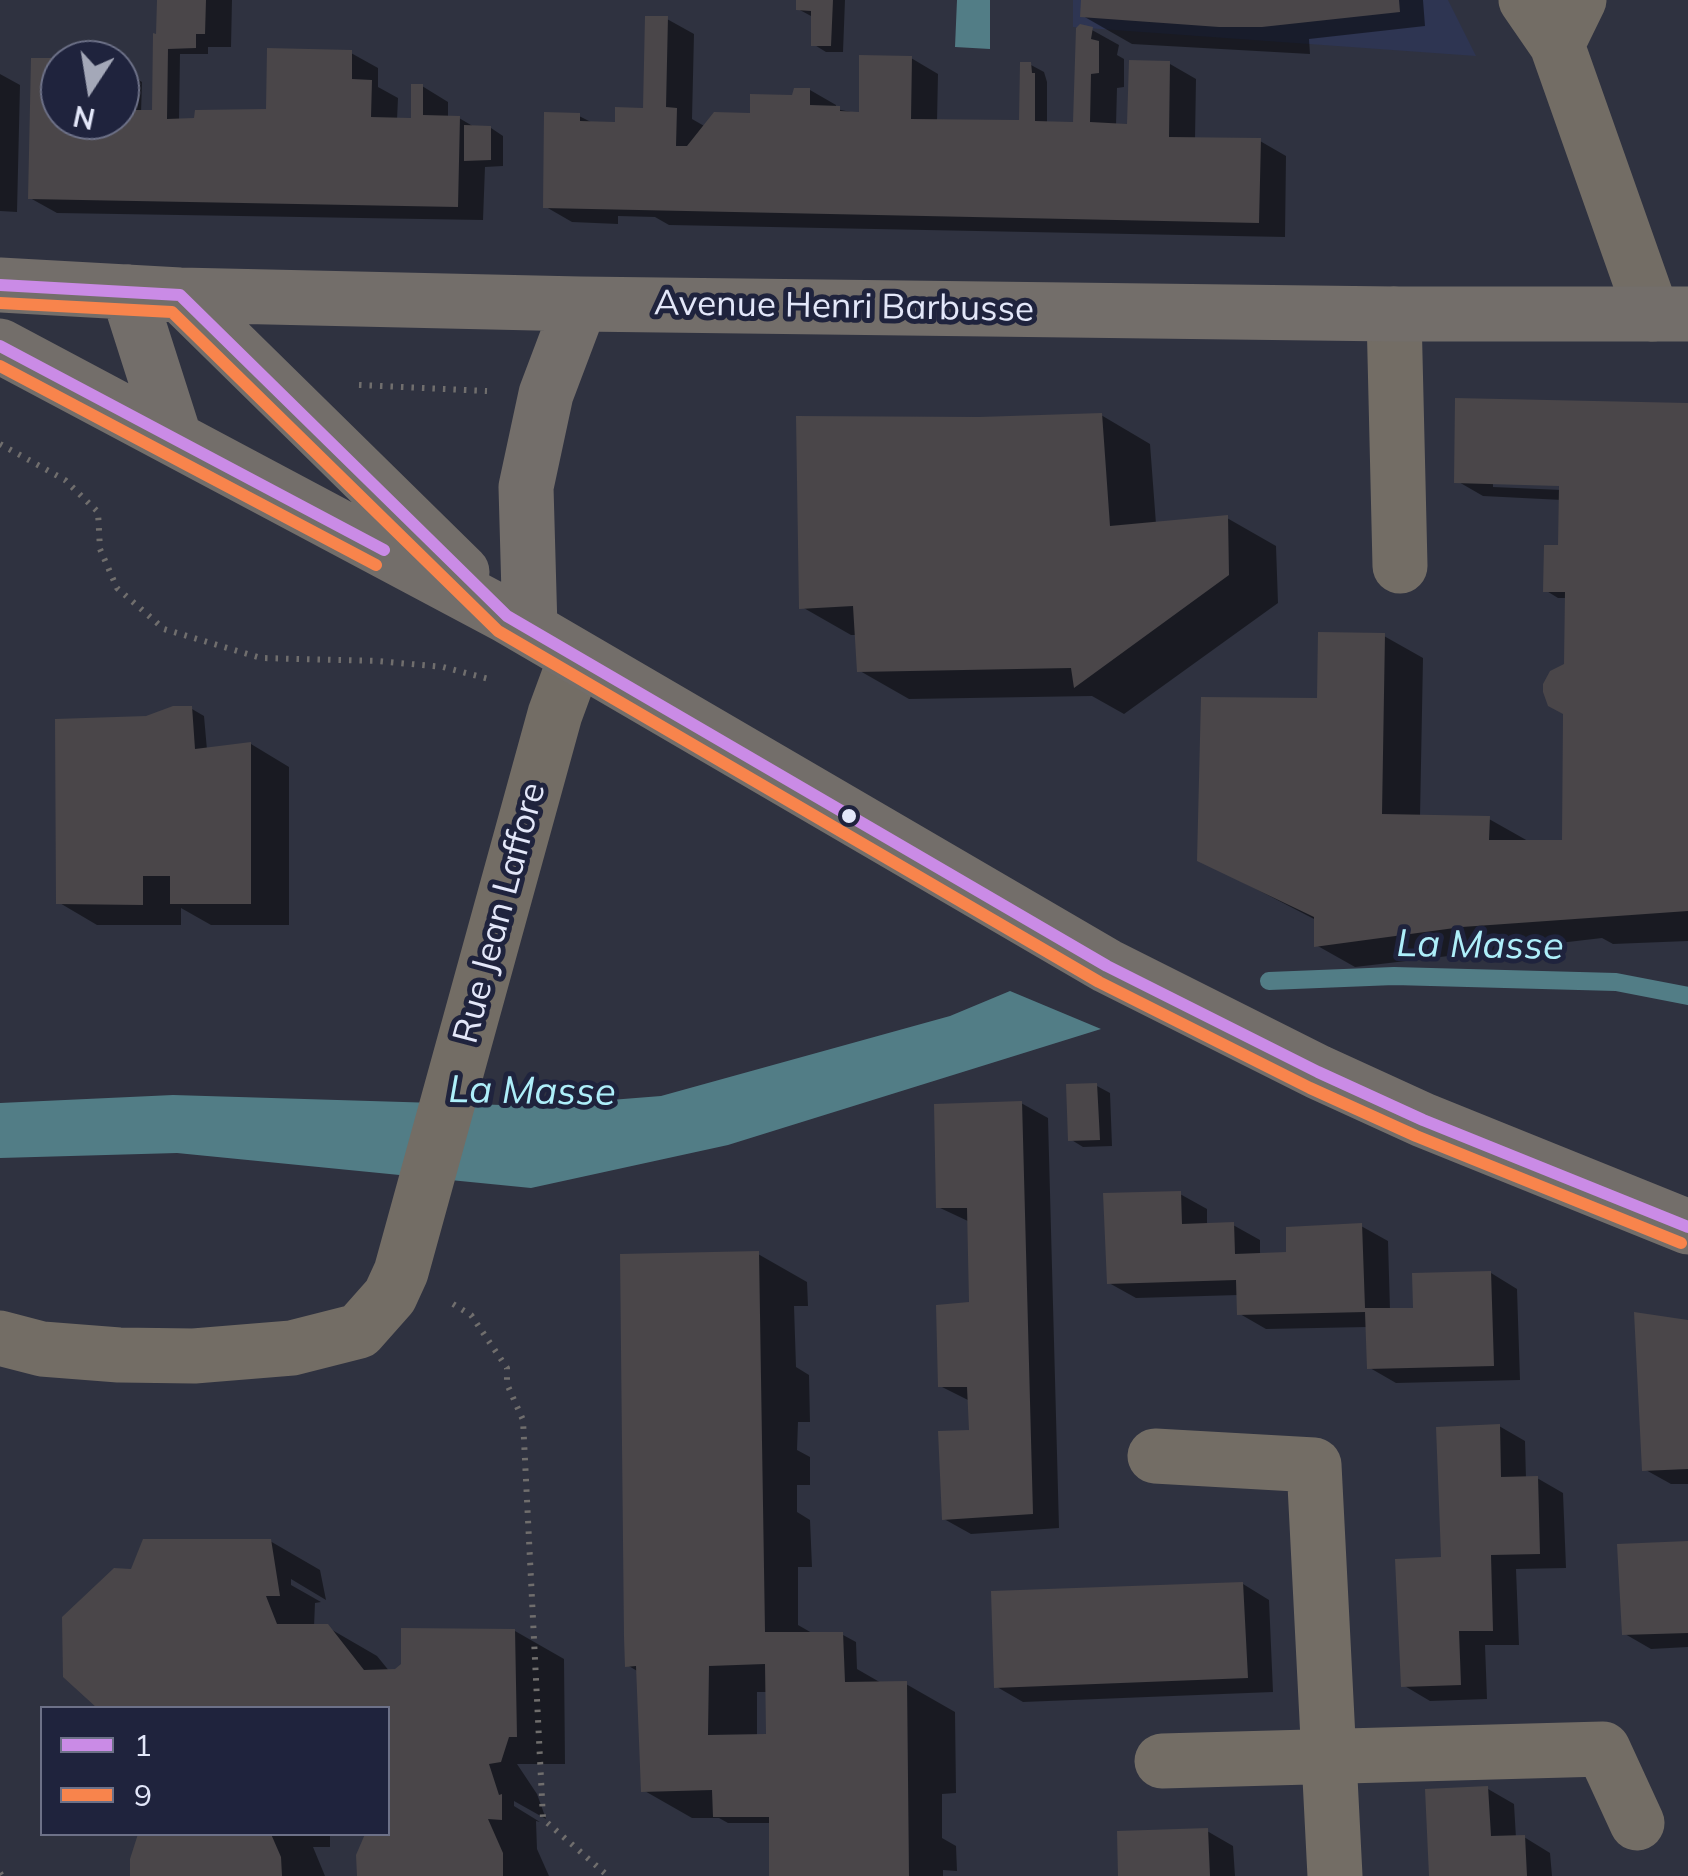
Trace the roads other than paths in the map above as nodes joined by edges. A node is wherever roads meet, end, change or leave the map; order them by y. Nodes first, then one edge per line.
1 (1526, 0) edge
2 (1568, 22) edge
3 (0, 286) edge
4 (154, 293) junction
5 (580, 304) junction
6 (1394, 314) junction
7 (1670, 314) edge
8 (0, 346) edge
9 (175, 439) junction
10 (1400, 566) dead end
11 (519, 622) junction
12 (576, 657) junction
13 (1688, 1227) edge
14 (0, 1338) edge
15 (1156, 1456) dead end
16 (1329, 1754) junction
17 (1162, 1761) dead end
18 (1636, 1823) dead end
19 (1335, 1876) edge

1 - 2 street
2 - 7 street
3 - 4 main road, Avenue Henri Barbusse
4 - 5 main road, Avenue Henri Barbusse
4 - 9 main road
4 - 11 main road
5 - 6 main road, Avenue Henri Barbusse
5 - 11 main road
6 - 7 main road, Avenue Henri Barbusse
6 - 10 street
8 - 9 main road
9 - 11 main road
11 - 12 main road
12 - 13 main road
12 - 14 street, Rue Jean Laffore
15 - 16 street
16 - 17 street
16 - 18 street
16 - 19 street

